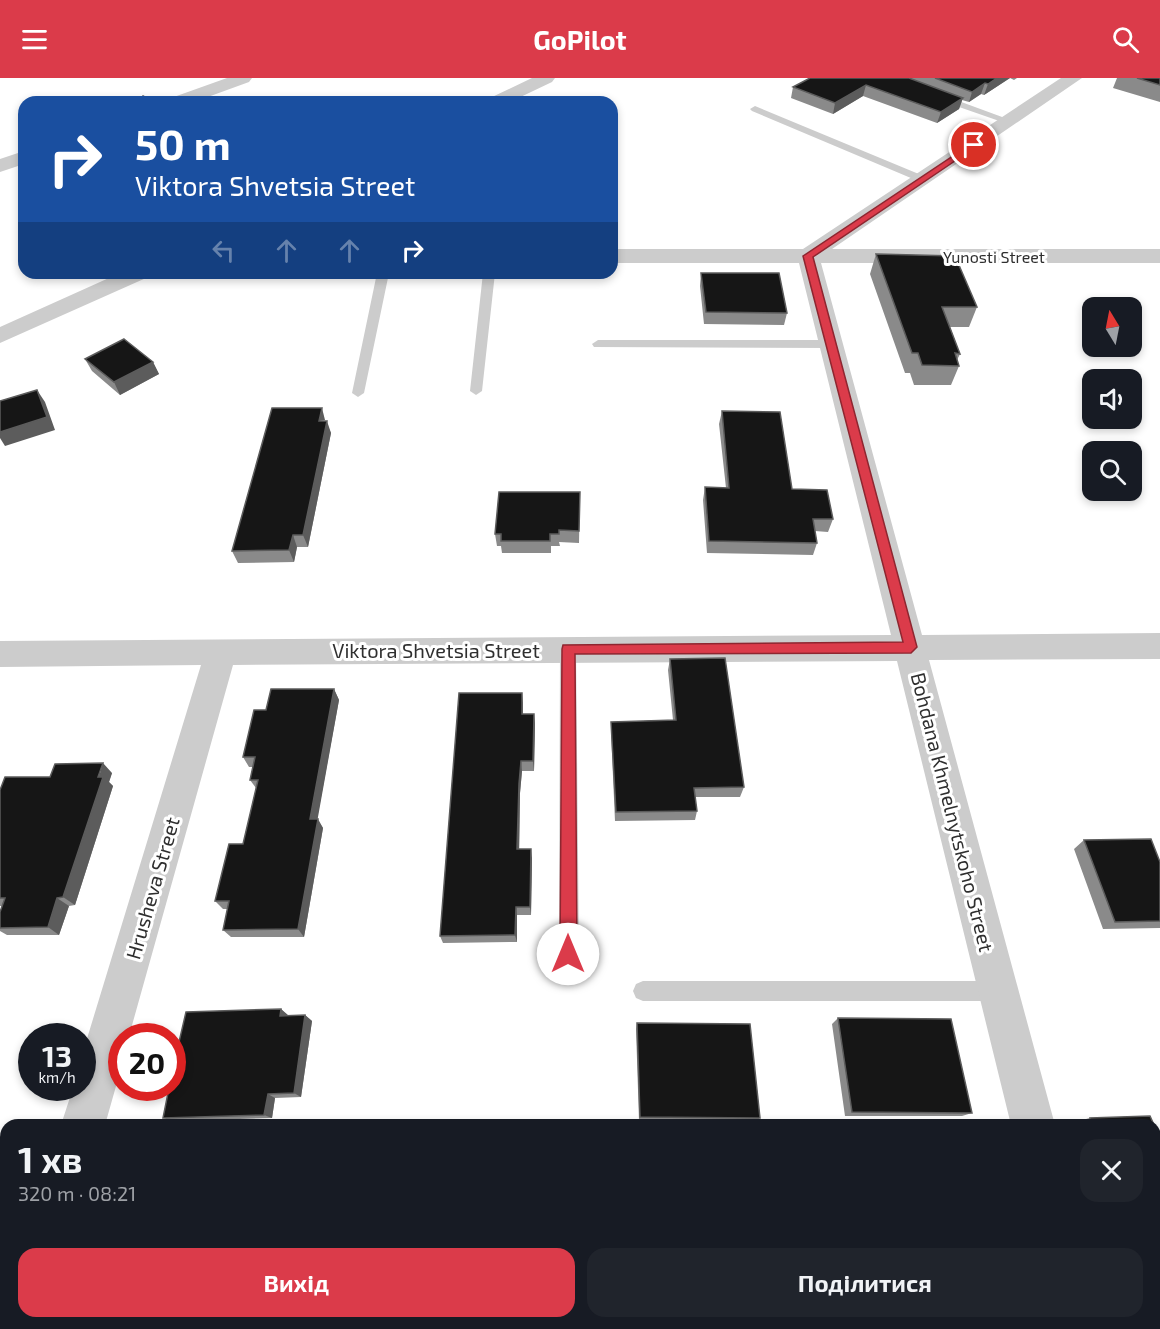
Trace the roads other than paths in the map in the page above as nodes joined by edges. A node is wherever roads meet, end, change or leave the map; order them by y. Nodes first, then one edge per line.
1 (243, 78) edge
2 (546, 78) edge
3 (1073, 78) edge
4 (931, 94) edge
5 (194, 96) edge
6 (508, 96) edge
7 (755, 109) dead end
8 (1008, 122) junction
9 (18, 159) edge
10 (0, 166) edge
11 (922, 179) junction
12 (618, 256) edge
13 (808, 256) junction
14 (1160, 256) edge
15 (125, 279) edge
16 (382, 279) edge
17 (488, 279) edge
18 (0, 336) edge
19 (598, 344) dead end
20 (831, 344) junction
21 (476, 391) dead end
22 (358, 393) dead end
23 (1160, 646) edge
24 (911, 647) junction
25 (568, 649) junction
26 (220, 651) junction
27 (0, 654) edge
28 (568, 954) dead end
29 (643, 990) dead end
30 (999, 991) junction
31 (85, 1119) edge
32 (1031, 1119) edge

1 - 5 street
2 - 6 street
3 - 8 street
4 - 8 lane
7 - 11 lane
8 - 11 street
9 - 10 street
11 - 13 street
12 - 13 street, Yunosti Street
13 - 14 street, Yunosti Street
13 - 20 street, Bohdana Khmelnytskoho Street
15 - 18 street
16 - 22 lane
17 - 21 lane
19 - 20 lane
20 - 24 street, Bohdana Khmelnytskoho Street
23 - 24 street, Viktora Shvetsia Street
24 - 25 street, Viktora Shvetsia Street
24 - 30 street, Bohdana Khmelnytskoho Street
25 - 26 street, Viktora Shvetsia Street
25 - 28 lane
26 - 27 street, Viktora Shvetsia Street
26 - 31 street, Hrusheva Street
29 - 30 lane
30 - 32 street, Bohdana Khmelnytskoho Street

